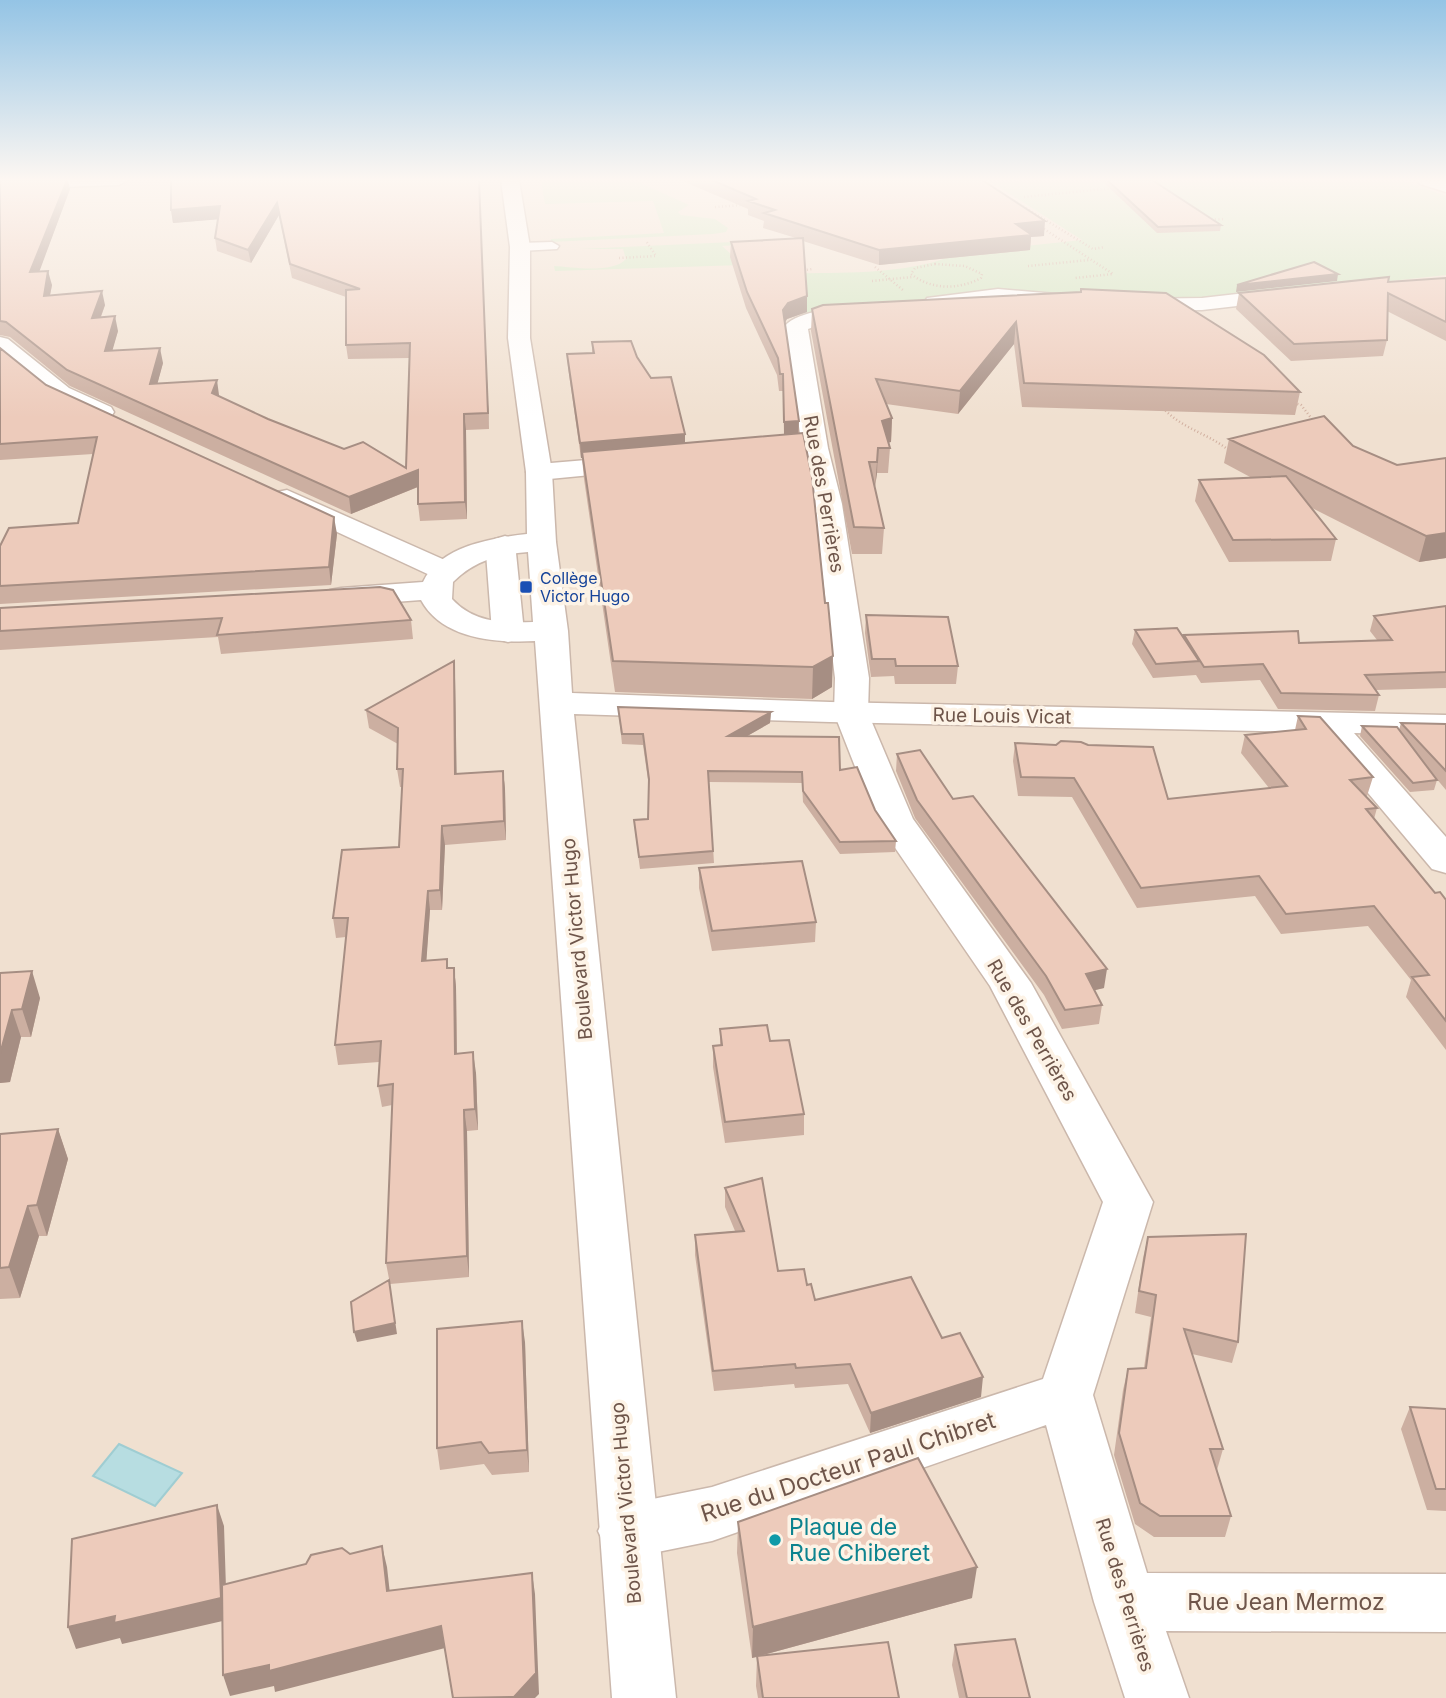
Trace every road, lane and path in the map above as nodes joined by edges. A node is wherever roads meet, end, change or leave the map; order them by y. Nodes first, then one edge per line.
1 (519, 259) edge
2 (932, 259) edge
3 (1091, 260) dead end
4 (915, 263) edge
5 (935, 264) edge
6 (921, 266) edge
7 (875, 267) edge
8 (1016, 267) dead end
9 (991, 270) dead end
10 (979, 271) dead end
11 (1312, 291) edge
12 (912, 301) joint
13 (1078, 301) edge
14 (1118, 304) edge
15 (887, 309) edge
16 (0, 344) edge
17 (1292, 401) edge
18 (1161, 405) edge
19 (122, 422) edge
20 (1322, 432) edge
21 (1235, 456) edge
22 (653, 462) edge
23 (539, 472) junction
24 (259, 485) edge
25 (542, 542) junction
26 (505, 545) junction
27 (440, 580) junction
28 (310, 599) edge
29 (552, 631) junction
30 (508, 632) junction
31 (558, 703) junction
32 (851, 713) junction
33 (1327, 723) junction
34 (1446, 725) edge
35 (1446, 860) edge
36 (1065, 1395) junction
37 (628, 1531) junction
38 (1125, 1602) junction
39 (1446, 1603) edge
40 (643, 1698) edge
41 (1157, 1698) edge

1 - 23 street, Boulevard Victor Hugo
2 - 5 path
3 - 8 path
4 - 6 path
7 - 12 path
9 - 10 path
11 - 14 street
12 - 13 street
15 - 32 street, Rue des Perrières
16 - 19 street
17 - 20 path
18 - 21 path
22 - 23 street
23 - 25 street, Boulevard Victor Hugo
24 - 27 street
25 - 26 street
25 - 29 street, Boulevard Victor Hugo
26 - 27 street
26 - 30 street
27 - 28 street
27 - 30 street
29 - 30 street
29 - 31 street, Boulevard Victor Hugo
31 - 32 street, Rue Louis Vicat
31 - 37 street, Boulevard Victor Hugo
32 - 33 street, Rue Louis Vicat
32 - 36 street, Rue des Perrières
33 - 34 street, Rue Louis Vicat
33 - 35 street
36 - 37 street, Rue du Docteur Paul Chibret
36 - 38 street, Rue des Perrières
37 - 40 street, Boulevard Victor Hugo
38 - 39 street, Rue Jean Mermoz
38 - 41 street, Rue des Perrières

